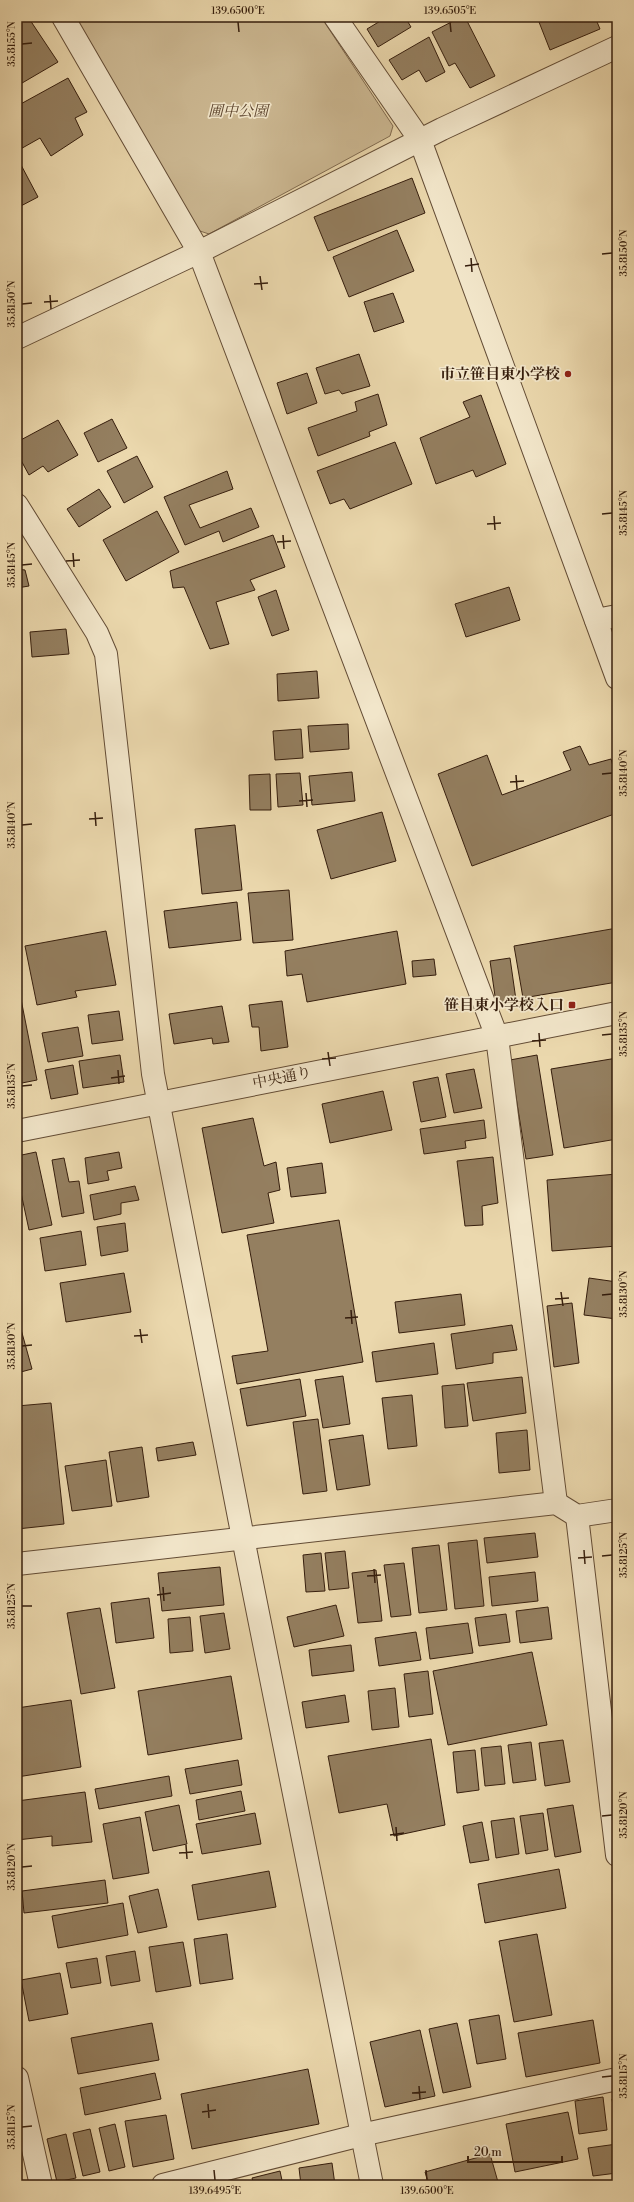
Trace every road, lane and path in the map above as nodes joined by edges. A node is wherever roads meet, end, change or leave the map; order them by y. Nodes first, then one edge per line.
1 (64, 17) edge
2 (335, 17) edge
3 (617, 47) edge
4 (420, 140) junction
5 (199, 252) junction
6 (17, 338) edge
7 (17, 505) edge
8 (617, 616) edge
9 (596, 620) junction
10 (617, 678) edge
11 (617, 1013) edge
12 (497, 1037) junction
13 (159, 1102) junction
14 (17, 1131) edge
15 (556, 1503) junction
16 (617, 1510) edge
17 (577, 1516) junction
18 (243, 1538) junction
19 (17, 1564) edge
20 (617, 1855) edge
21 (17, 2078) edge
22 (617, 2079) edge
23 (361, 2135) junction
24 (41, 2185) edge
25 (163, 2185) edge
26 (372, 2185) edge

1 - 5 street
2 - 4 street
3 - 4 street
4 - 5 street
4 - 9 street
5 - 6 street
5 - 12 street
7 - 13 street
8 - 9 street
9 - 10 street
11 - 12 street, 中央通り
12 - 13 street, 中央通り
12 - 15 street
13 - 14 street, 中央通り
13 - 18 street
15 - 17 street
15 - 18 street
16 - 17 street
17 - 20 street
18 - 19 street
18 - 23 street
21 - 24 street
22 - 23 street
23 - 25 street
23 - 26 street

